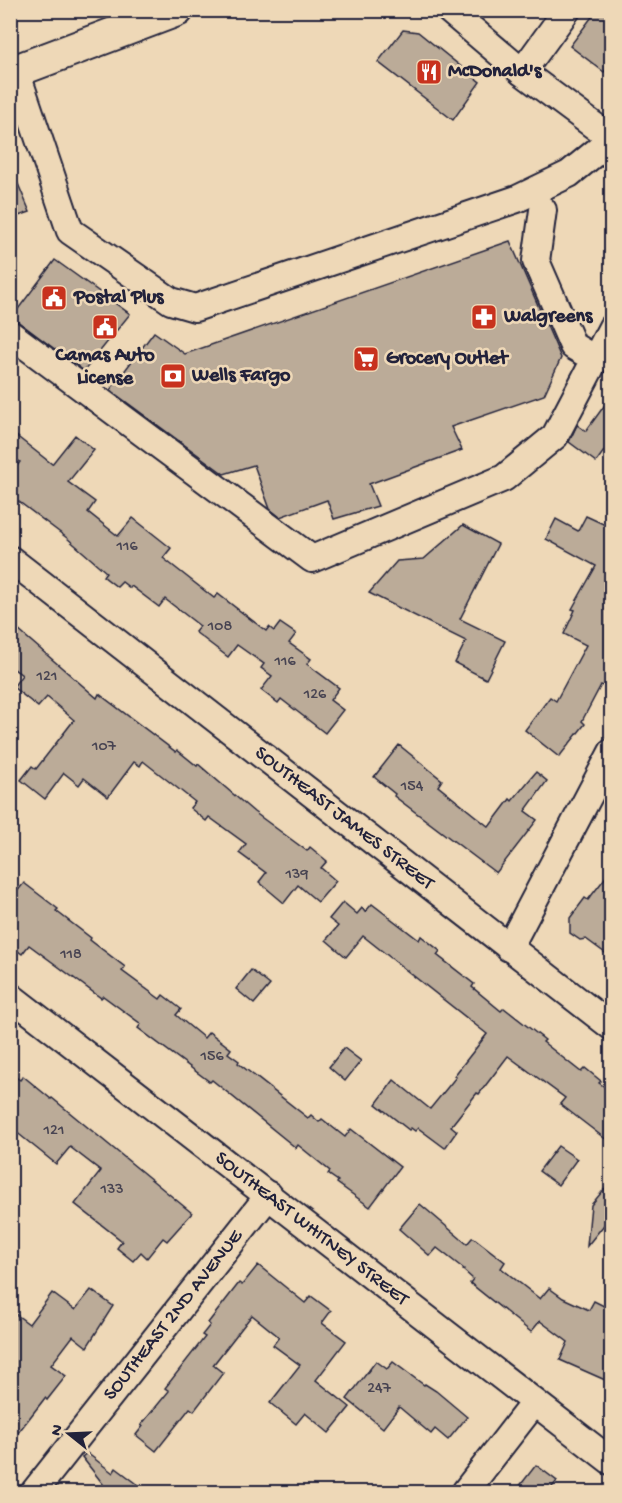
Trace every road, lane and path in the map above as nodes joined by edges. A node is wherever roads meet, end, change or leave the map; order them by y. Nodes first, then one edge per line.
1 (177, 10) edge
2 (449, 10) edge
3 (567, 10) edge
4 (13, 72) edge
5 (522, 72) junction
6 (612, 139) edge
7 (543, 210) dead end
8 (612, 327) edge
9 (10, 334) edge
10 (595, 359) junction
11 (10, 559) edge
12 (612, 752) edge
13 (509, 948) junction
14 (10, 996) edge
15 (612, 1027) edge
16 (268, 1195) junction
17 (534, 1403) junction
18 (612, 1462) edge
19 (34, 1492) edge
20 (465, 1492) edge

1 - 4 main road
2 - 5 street
3 - 5 street
4 - 6 street
5 - 6 street
7 - 10 street
8 - 10 street
9 - 10 street
11 - 13 street, SOUTHEAST JAMES STREET
12 - 13 street
13 - 15 street, SOUTHEAST JAMES STREET
14 - 16 street, SOUTHEAST WHITNEY STREET
16 - 17 street, SOUTHEAST WHITNEY STREET
16 - 19 street, SOUTHEAST 2ND AVENUE
17 - 18 street, SOUTHEAST WHITNEY STREET
17 - 20 street

